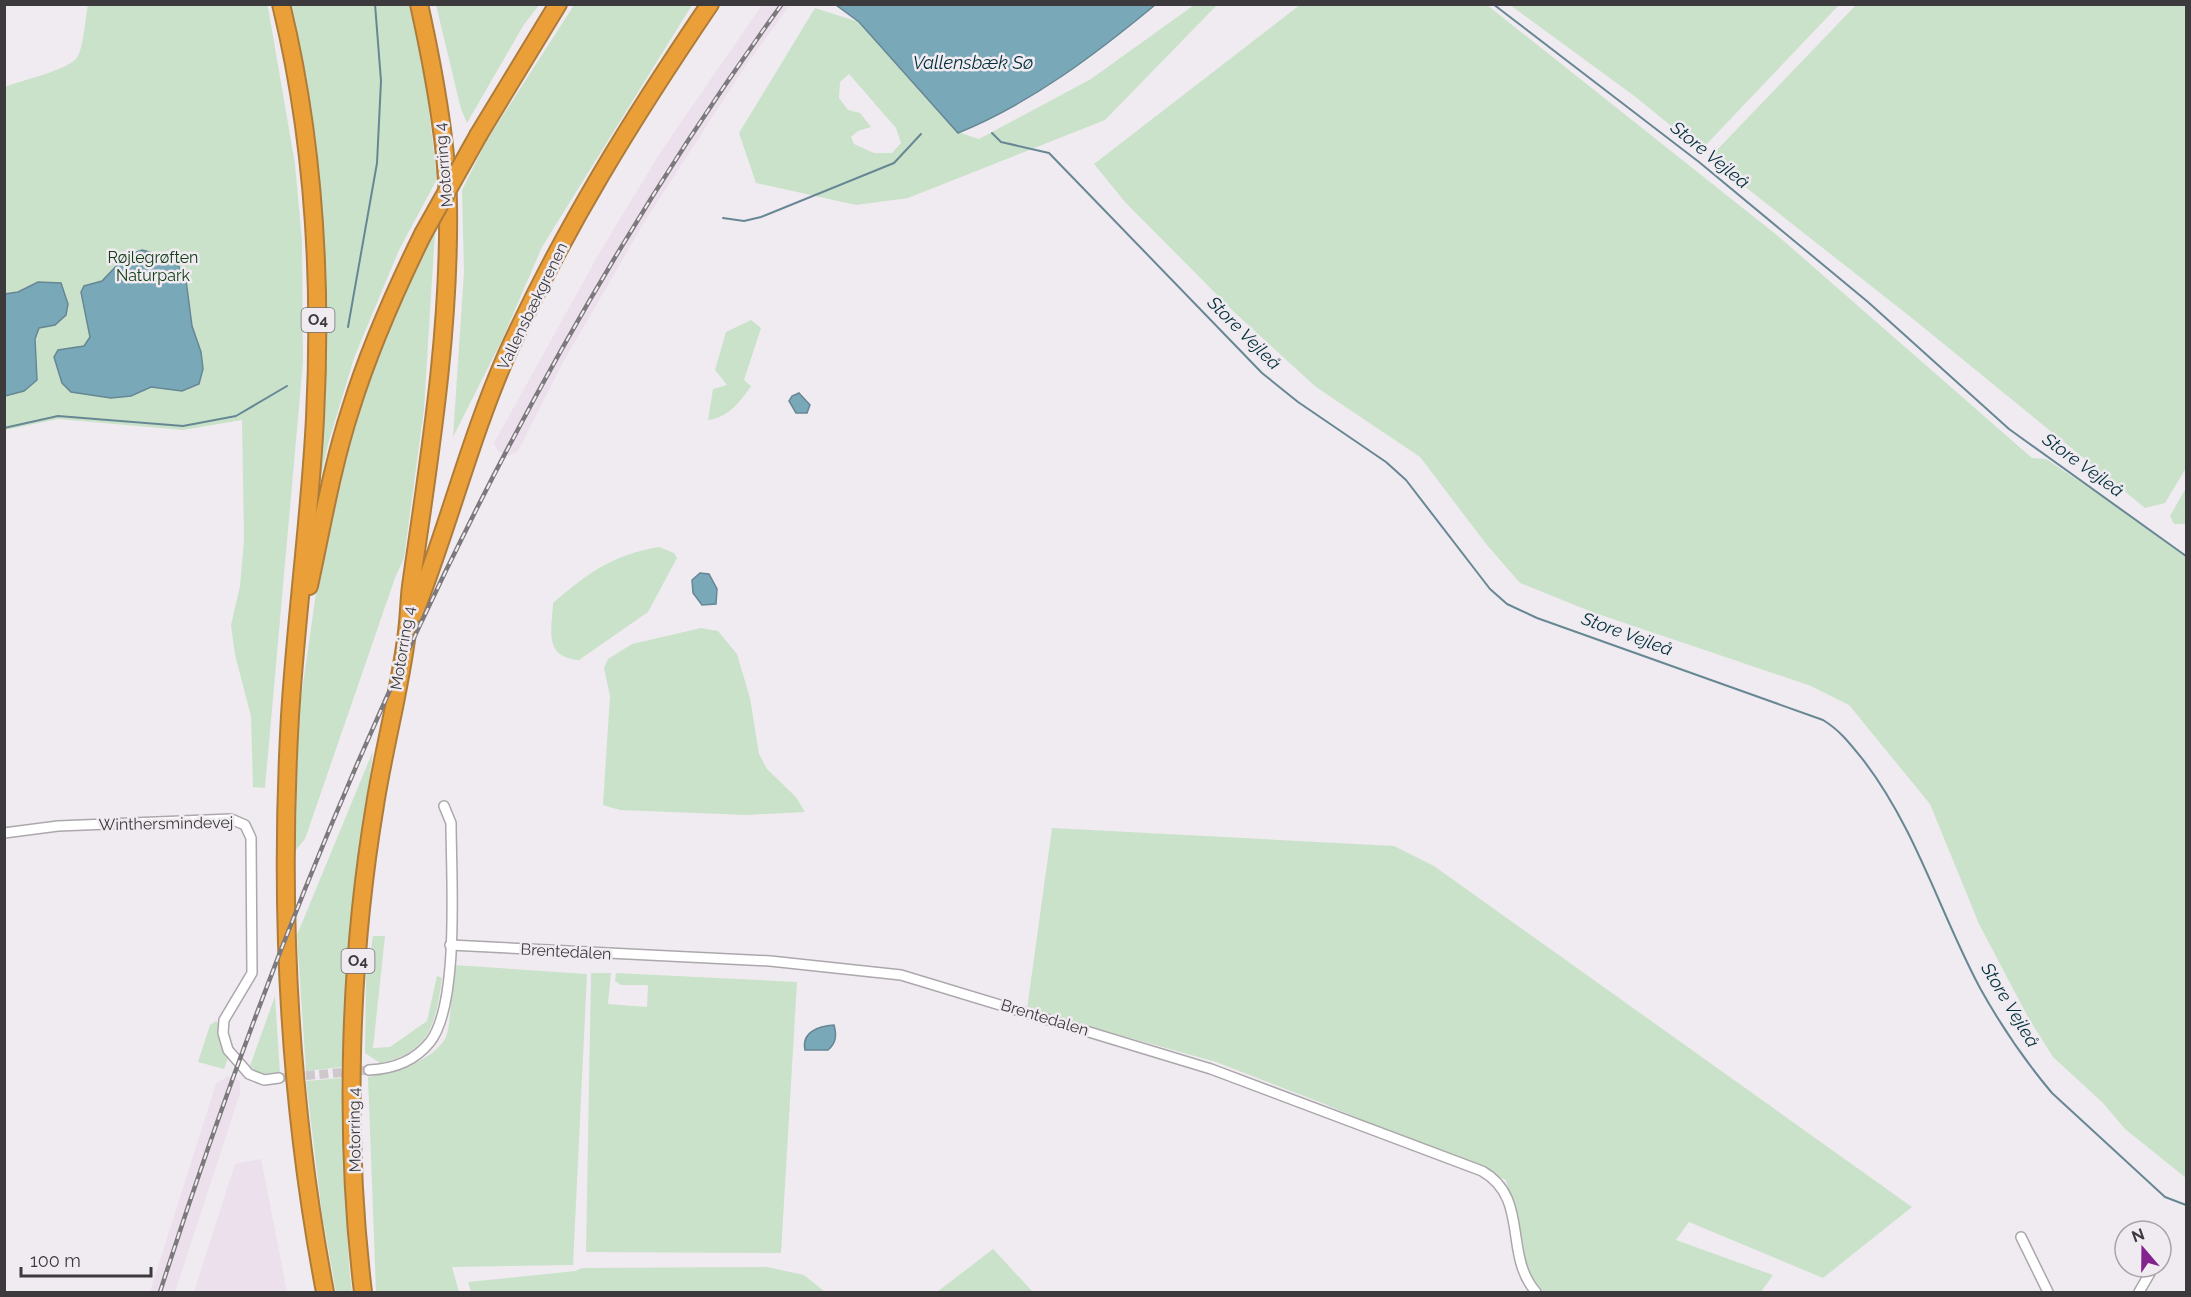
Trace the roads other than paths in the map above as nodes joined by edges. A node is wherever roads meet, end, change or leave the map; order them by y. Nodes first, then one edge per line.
1 (281, 4) edge
2 (419, 4) edge
3 (558, 4) edge
4 (710, 4) edge
5 (407, 632) junction
6 (298, 637) junction
7 (444, 806) dead end
8 (4, 833) edge
9 (450, 945) junction
10 (369, 1070) tunnel mouth
11 (279, 1078) tunnel mouth
12 (2021, 1237) dead end
13 (2147, 1279) edge
14 (325, 1293) edge
15 (363, 1293) edge
16 (1536, 1293) edge
17 (2048, 1293) edge
18 (2139, 1293) edge

1 - 6 highway, O4
2 - 5 highway, Motorring 4 / O4
3 - 6 highway, bridge
4 - 5 highway, Vallensbækgrenen
5 - 15 highway, Motorring 4 / O4
6 - 14 highway, O4
7 - 9 street
8 - 11 street, Winthersmindevej
9 - 10 street
9 - 16 street, Brentedalen
12 - 17 street
13 - 18 street

